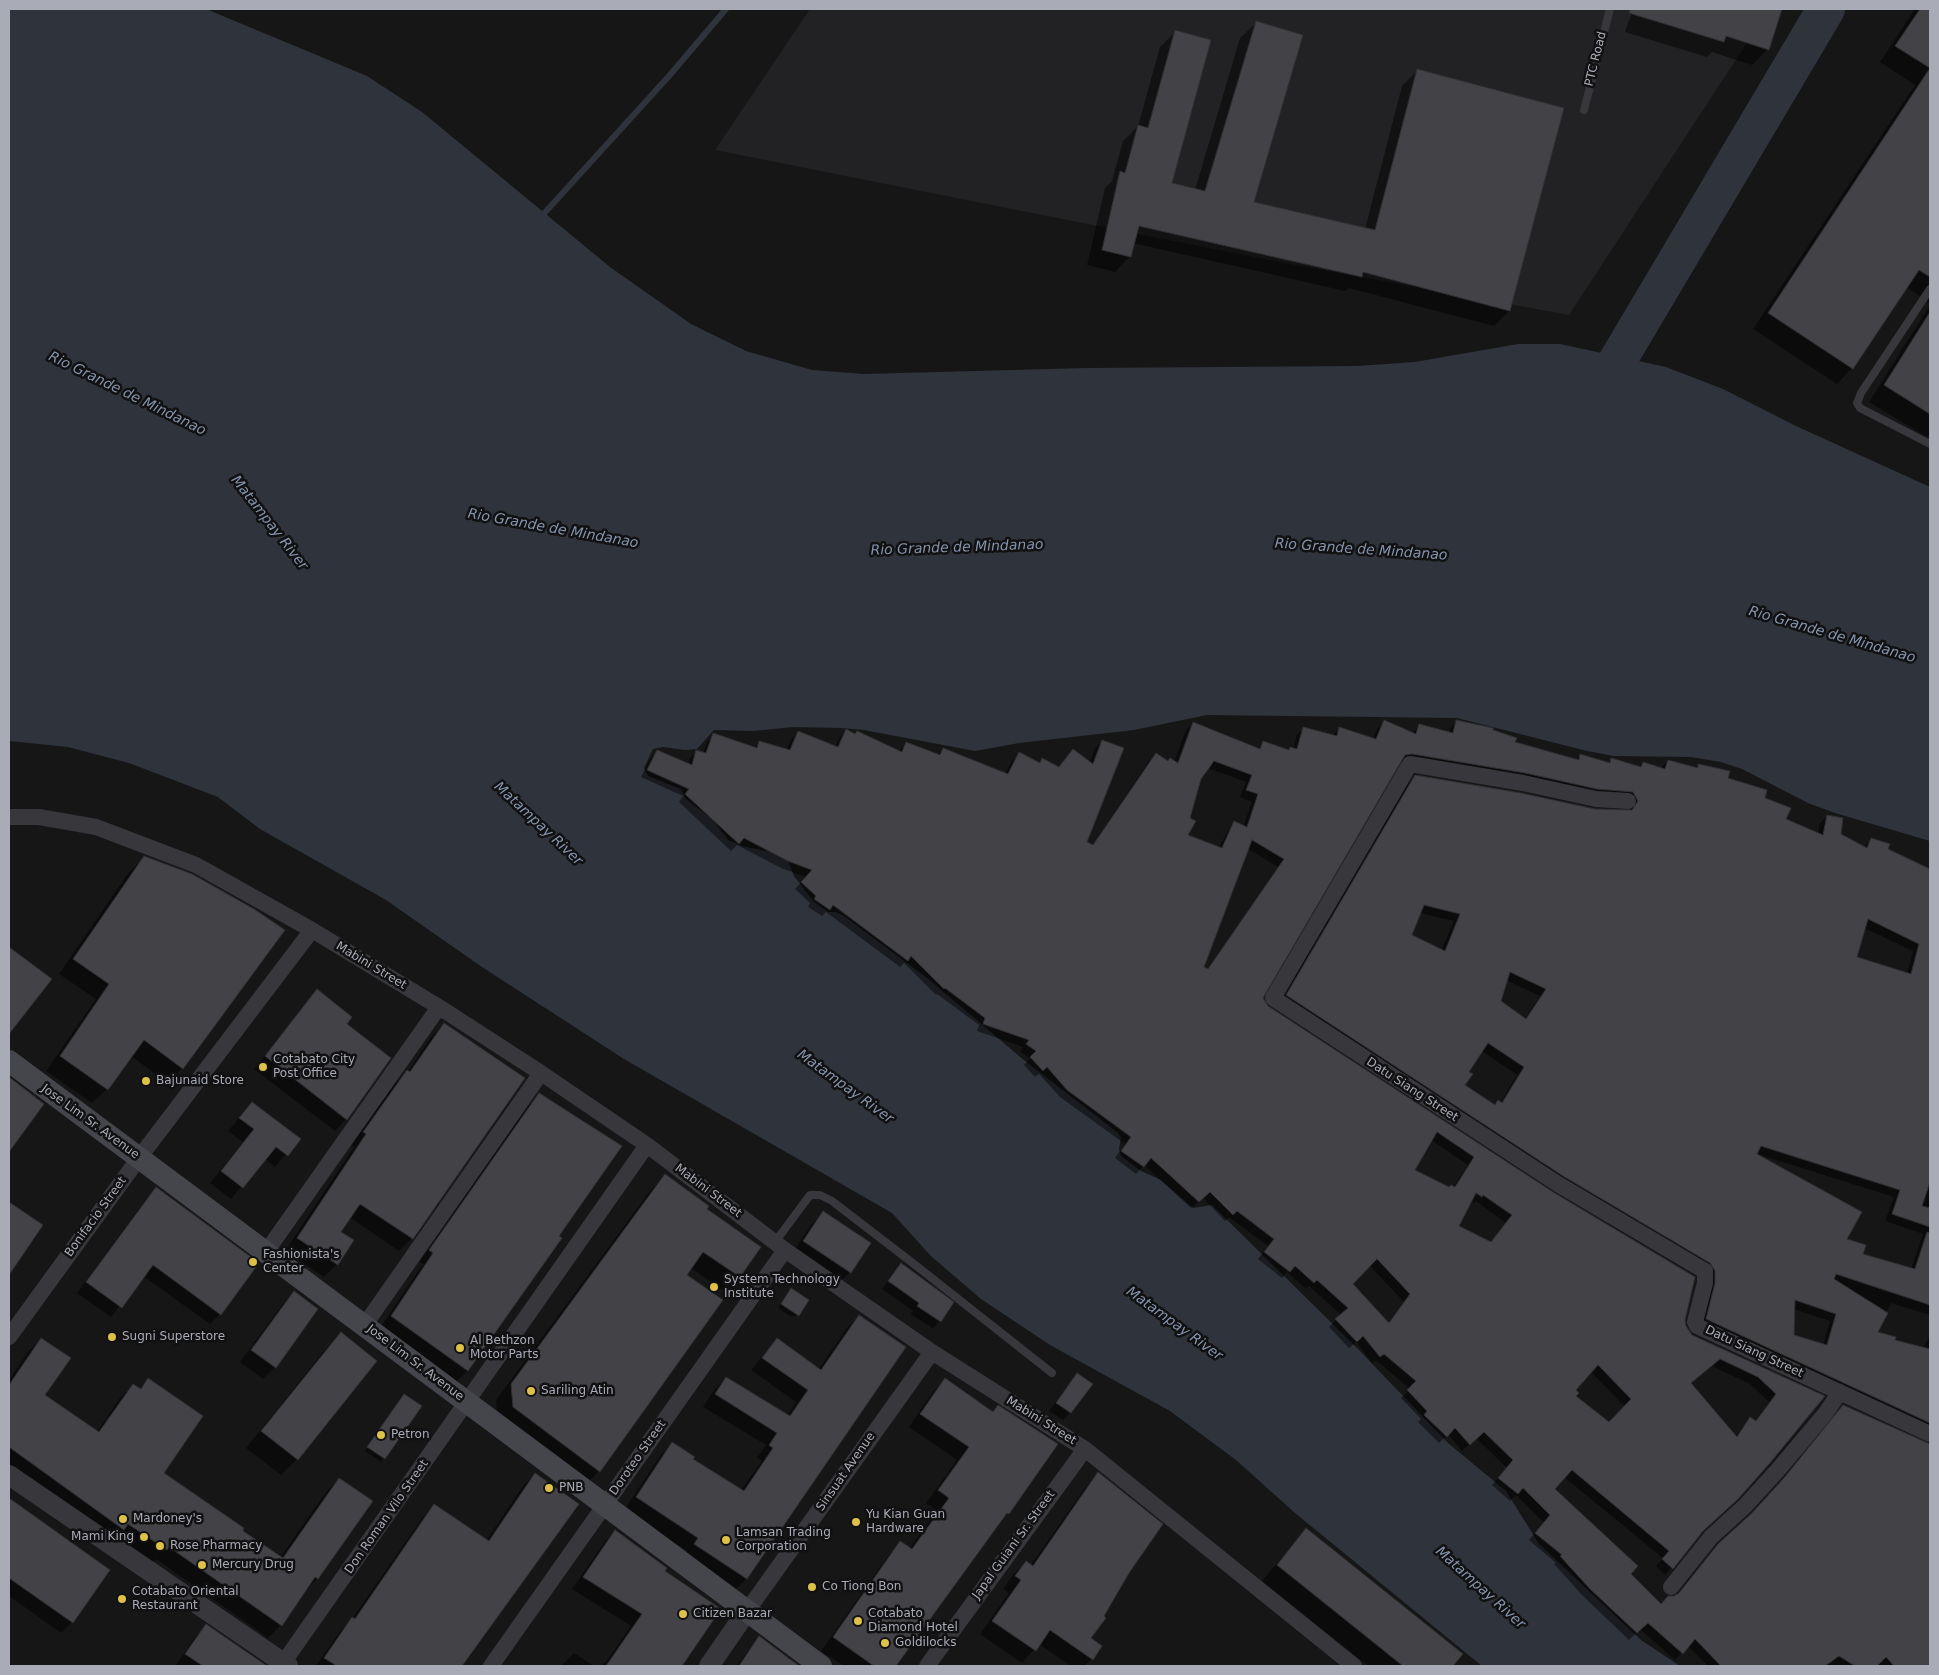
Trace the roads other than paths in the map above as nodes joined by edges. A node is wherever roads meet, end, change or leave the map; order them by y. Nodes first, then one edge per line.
1 (1610, 9) edge
2 (1584, 110) dead end
3 (1930, 289) edge
4 (1930, 444) edge
5 (1628, 801) dead end
6 (9, 817) edge
7 (312, 930) junction
8 (439, 1007) junction
9 (9, 1062) edge
10 (541, 1073) junction
11 (647, 1146) junction
12 (139, 1158) junction
13 (780, 1246) junction
14 (266, 1252) junction
15 (364, 1326) junction
16 (9, 1337) edge
17 (932, 1352) junction
18 (1052, 1373) dead end
19 (1840, 1392) junction
20 (467, 1402) junction
21 (1930, 1434) edge
22 (1085, 1448) junction
23 (9, 1475) edge
24 (605, 1505) junction
25 (1671, 1587) dead end
26 (747, 1611) junction
27 (284, 1665) edge
28 (492, 1666) edge
29 (709, 1666) edge
30 (821, 1666) edge
31 (927, 1666) edge
32 (1354, 1666) edge

1 - 2 lane, PTC Road
3 - 4 lane
5 - 19 street, Datu Siang Street
6 - 7 street, Mabini Street
7 - 8 street, Mabini Street
7 - 12 street, Bonifacio Street
8 - 10 street, Mabini Street
8 - 14 street
9 - 12 main road, Jose Lim Sr. Avenue
10 - 11 street, Mabini Street
10 - 15 street
11 - 13 street, Mabini Street
11 - 20 street, Don Roman Vilo Street
12 - 14 main road, Jose Lim Sr. Avenue
12 - 16 street, Bonifacio Street
13 - 17 street, Mabini Street
13 - 18 lane
13 - 24 street, Doroteo Street
14 - 15 main road, Jose Lim Sr. Avenue
15 - 20 main road, Jose Lim Sr. Avenue
17 - 22 street, Mabini Street
17 - 26 street, Sinsuat Avenue
19 - 21 street, Datu Siang Street
19 - 25 street
20 - 24 main road, Jose Lim Sr. Avenue
20 - 27 street, Don Roman Vilo Street
22 - 31 street, Japal Guiani Sr. Street
22 - 32 street, Mabini Street
23 - 27 street
24 - 26 main road, Jose Lim Sr. Avenue
24 - 28 street, Doroteo Street
26 - 29 street, Sinsuat Avenue
26 - 30 main road, Jose Lim Sr. Avenue

